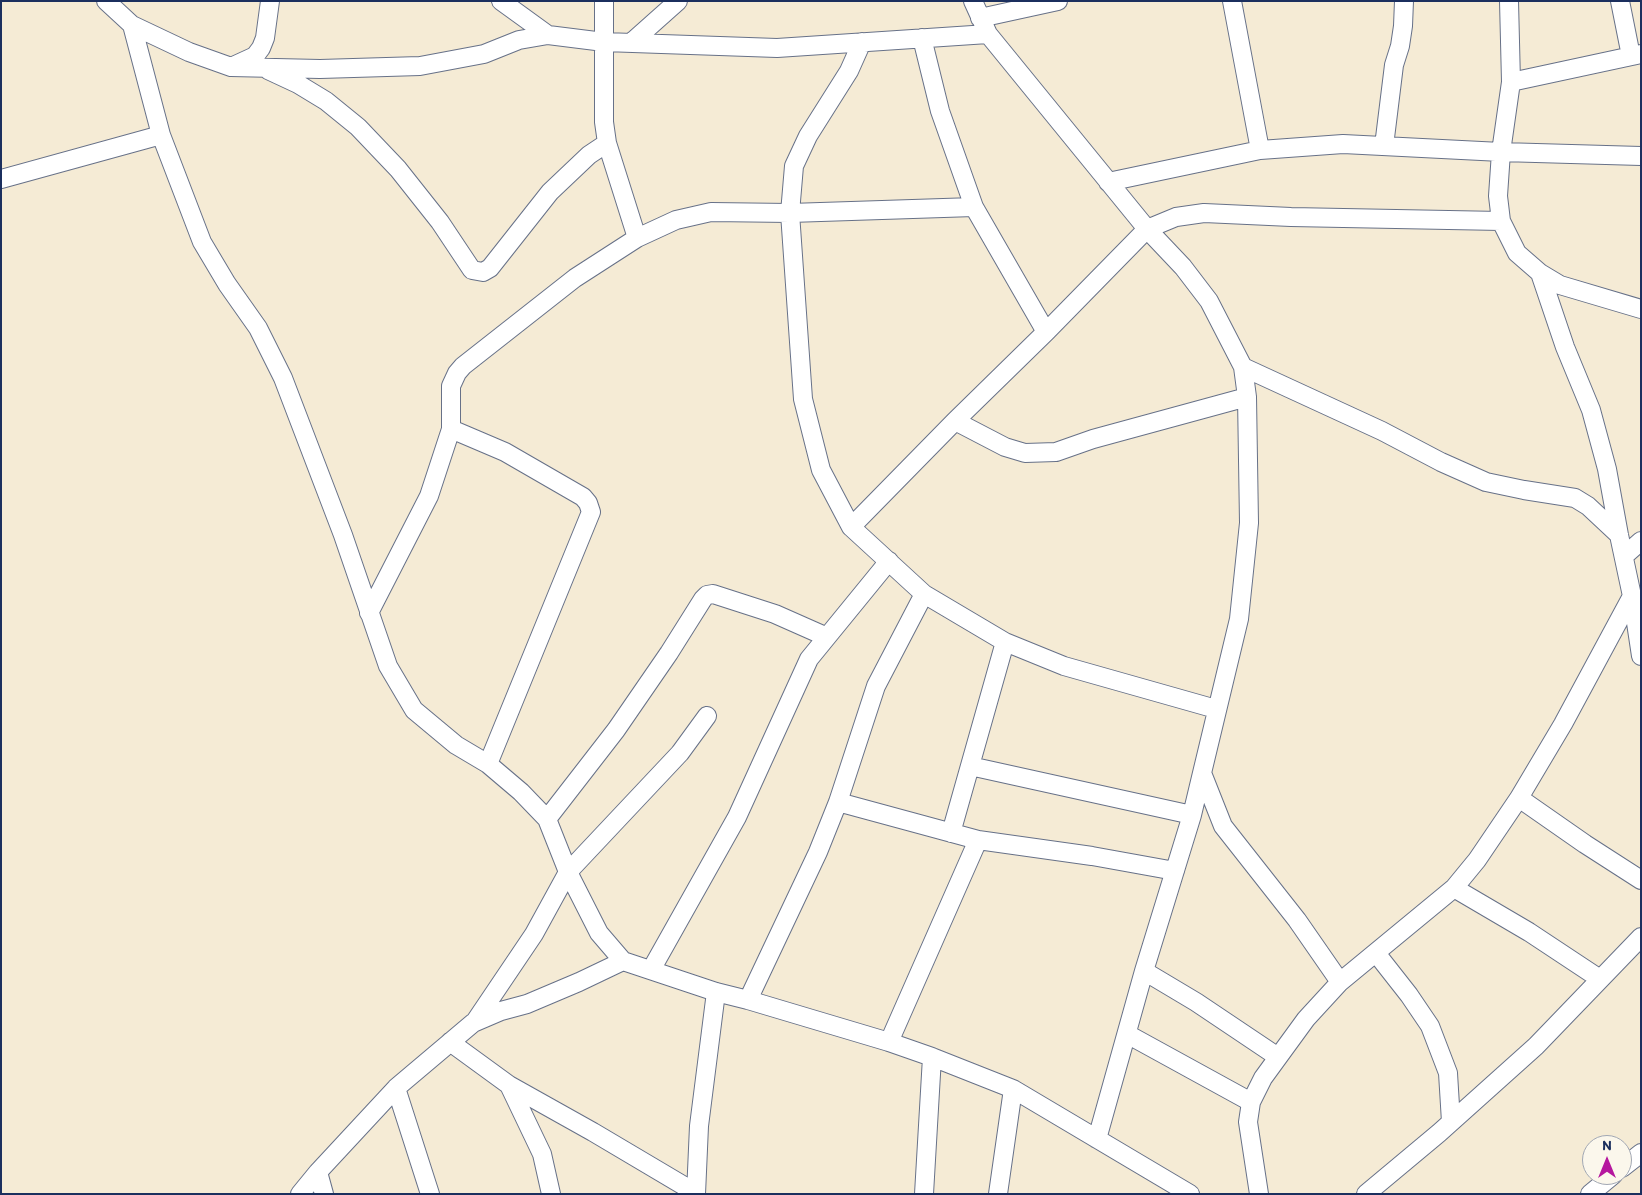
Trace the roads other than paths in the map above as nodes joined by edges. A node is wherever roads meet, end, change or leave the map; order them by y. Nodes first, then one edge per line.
1 (106, 1) edge
2 (270, 1) edge
3 (501, 1) edge
4 (604, 1) edge
5 (678, 1) edge
6 (973, 1) edge
7 (1058, 1) edge
8 (1232, 1) edge
9 (1404, 1) edge
10 (1509, 1) edge
11 (1620, 1) edge
12 (980, 18) junction
13 (132, 25) junction
14 (988, 34) junction
15 (548, 36) junction
16 (922, 38) junction
17 (604, 42) junction
18 (632, 42) junction
19 (862, 42) junction
20 (1636, 55) edge
21 (231, 67) junction
22 (261, 67) junction
23 (1511, 82) junction
24 (161, 135) junction
25 (607, 143) junction
26 (1384, 146) junction
27 (1260, 150) junction
28 (1501, 152) junction
29 (1641, 156) edge
30 (1, 179) edge
31 (1108, 182) junction
32 (974, 207) junction
33 (790, 213) junction
34 (1501, 221) junction
35 (1147, 229) junction
36 (637, 238) junction
37 (1540, 273) junction
38 (1641, 310) edge
39 (1046, 332) junction
40 (1242, 367) junction
41 (1247, 397) junction
42 (955, 421) junction
43 (451, 429) junction
44 (851, 527) junction
45 (1619, 535) junction
46 (1641, 541) edge
47 (889, 561) junction
48 (1625, 563) junction
49 (1636, 589) edge
50 (924, 594) junction
51 (369, 613) junction
52 (827, 637) junction
53 (1006, 642) junction
54 (1641, 656) edge
55 (1216, 709) junction
56 (707, 716) dead end
57 (488, 764) junction
58 (970, 766) junction
59 (1202, 773) junction
60 (1519, 798) junction
61 (838, 802) junction
62 (1192, 815) junction
63 (547, 819) junction
64 (950, 833) junction
65 (978, 840) junction
66 (1175, 871) junction
67 (568, 872) junction
68 (1641, 880) edge
69 (1454, 888) junction
70 (1641, 937) edge
71 (1376, 953) junction
72 (623, 961) junction
73 (651, 970) junction
74 (1144, 972) junction
75 (1600, 979) junction
76 (1340, 982) junction
77 (716, 992) junction
78 (748, 1000) junction
79 (473, 1023) junction
80 (1127, 1034) junction
81 (450, 1042) junction
82 (889, 1042) junction
83 (932, 1057) junction
84 (1278, 1057) junction
85 (509, 1085) junction
86 (396, 1088) junction
87 (1013, 1089) junction
88 (1251, 1102) junction
89 (1451, 1122) junction
90 (1097, 1139) junction
91 (318, 1172) junction
92 (696, 1193) edge
93 (300, 1194) edge
94 (324, 1194) edge
95 (430, 1194) edge
96 (551, 1194) edge
97 (924, 1194) edge
98 (998, 1194) edge
99 (1190, 1194) edge
100 (1258, 1194) edge
101 (1366, 1194) edge

1 - 13 street
2 - 21 street
3 - 15 street
4 - 17 street
5 - 18 street
6 - 12 street
7 - 12 street
8 - 27 street
9 - 26 street
10 - 23 street
11 - 20 street
12 - 14 street
13 - 21 street
13 - 24 street
14 - 16 street
14 - 31 street
15 - 17 street
15 - 22 street
16 - 19 street
16 - 32 street
17 - 18 street
17 - 25 street
18 - 19 street
19 - 33 street
20 - 23 street
21 - 22 street
22 - 25 street
23 - 28 street
24 - 30 street
24 - 51 street
25 - 36 street
26 - 27 street
26 - 28 street
27 - 31 street
28 - 29 street
28 - 34 street
31 - 35 street
32 - 33 street
32 - 39 street
33 - 36 street
33 - 44 street
34 - 35 street
34 - 37 street
35 - 39 street
35 - 40 street
36 - 43 street
37 - 38 street
37 - 45 street
39 - 42 street
40 - 41 street
40 - 45 street
41 - 42 street
41 - 55 street
42 - 44 street
43 - 51 street
43 - 57 street
44 - 47 street
45 - 48 street
46 - 48 street
47 - 50 street
47 - 52 street
48 - 49 street
49 - 54 street
49 - 60 street
50 - 53 street
50 - 61 street
51 - 57 street
52 - 63 street
52 - 73 street
53 - 55 street
53 - 58 street
55 - 59 street
56 - 67 street
57 - 63 street
58 - 62 street
58 - 64 street
59 - 62 street
59 - 76 street
60 - 68 street
60 - 69 street
61 - 64 street
61 - 78 street
62 - 66 street
63 - 67 street
64 - 65 street
65 - 66 street
65 - 82 street
66 - 74 street
67 - 72 street
67 - 79 street
69 - 71 street
69 - 75 street
70 - 75 street
71 - 76 street
71 - 89 street
72 - 73 street
72 - 79 street
73 - 77 street
74 - 80 street
74 - 84 street
75 - 89 street
76 - 84 street
77 - 78 street
77 - 92 street
78 - 82 street
79 - 81 street
80 - 88 street
80 - 90 street
81 - 85 street
81 - 86 street
82 - 83 street
83 - 87 street
83 - 97 street
84 - 88 street
85 - 92 street
85 - 96 street
86 - 91 street
86 - 95 street
87 - 90 street
87 - 98 street
88 - 100 street
89 - 101 street
90 - 99 street
91 - 93 street
91 - 94 street

